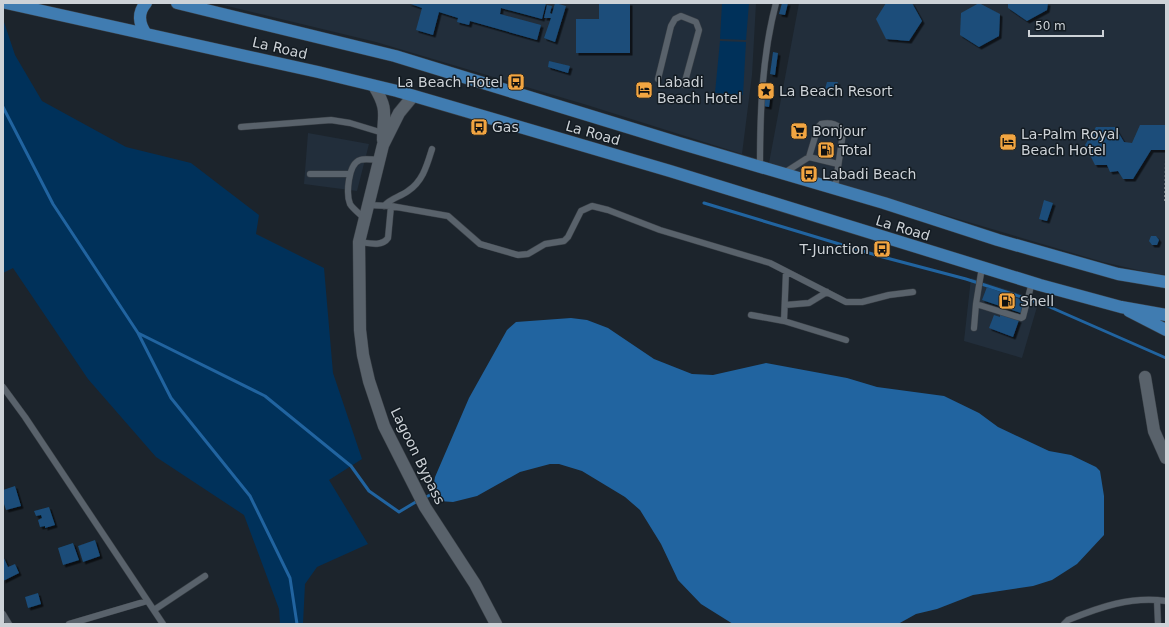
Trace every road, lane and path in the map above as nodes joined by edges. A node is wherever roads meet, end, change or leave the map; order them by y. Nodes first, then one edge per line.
1 (7, 3) edge
2 (146, 3) edge
3 (177, 3) edge
4 (776, 3) edge
5 (146, 34) junction
6 (658, 79) dead end
7 (684, 85) dead end
8 (374, 86) junction
9 (413, 96) junction
10 (241, 127) dead end
11 (383, 139) junction
12 (432, 149) dead end
13 (809, 157) junction
14 (1166, 159) edge
15 (379, 160) junction
16 (838, 164) junction
17 (760, 166) junction
18 (784, 173) junction
19 (310, 174) dead end
20 (350, 174) junction
21 (835, 188) junction
22 (1165, 201) edge
23 (367, 205) junction
24 (384, 206) junction
25 (391, 206) junction
26 (364, 218) junction
27 (358, 242) junction
28 (786, 272) junction
29 (981, 273) junction
30 (1166, 282) edge
31 (1030, 288) junction
32 (827, 292) junction
33 (913, 292) dead end
34 (976, 304) junction
35 (785, 305) junction
36 (1121, 307) junction
37 (751, 315) dead end
38 (1166, 315) edge
39 (784, 321) junction
40 (974, 328) dead end
41 (1166, 330) edge
42 (846, 340) dead end
43 (1145, 377) dead end
44 (4, 389) edge
45 (1166, 458) edge
46 (205, 576) dead end
47 (1157, 600) junction
48 (147, 601) junction
49 (1166, 601) edge
50 (154, 610) junction
51 (3, 614) edge
52 (8, 624) edge
53 (69, 624) edge
54 (163, 624) edge
55 (496, 624) edge
56 (1064, 624) edge
57 (1158, 624) edge

1 - 5 main road, La Road
2 - 5 main road
3 - 17 main road, La Road
4 - 17 lane
5 - 8 main road, La Road
6 - 7 lane
8 - 9 main road, La Road
8 - 11 street, Lagoon Bypass
9 - 11 street, Lagoon Bypass
9 - 29 main road, La Road
10 - 11 lane
11 - 15 street, Lagoon Bypass
12 - 24 lane
13 - 16 lane
13 - 16 lane
13 - 18 lane
14 - 22 path
15 - 20 lane
15 - 23 street, Lagoon Bypass
16 - 21 lane
17 - 18 main road, La Road
18 - 21 main road, La Road
19 - 20 lane
20 - 26 lane
21 - 30 main road, La Road
23 - 24 lane
23 - 26 street, Lagoon Bypass
24 - 25 lane
25 - 27 lane
25 - 28 lane
26 - 27 street, Lagoon Bypass
27 - 55 street, Lagoon Bypass
28 - 32 lane
28 - 35 lane
29 - 31 main road, La Road
29 - 34 lane
31 - 34 lane
31 - 36 main road, La Road
32 - 33 lane
32 - 35 lane
34 - 40 lane
35 - 39 lane
36 - 38 main road, La Road
36 - 41 main road
37 - 39 lane
39 - 42 lane
43 - 45 street
44 - 48 lane
46 - 50 lane
47 - 49 lane
47 - 56 lane
47 - 57 lane
48 - 50 lane
48 - 53 lane
50 - 54 lane
51 - 52 lane

